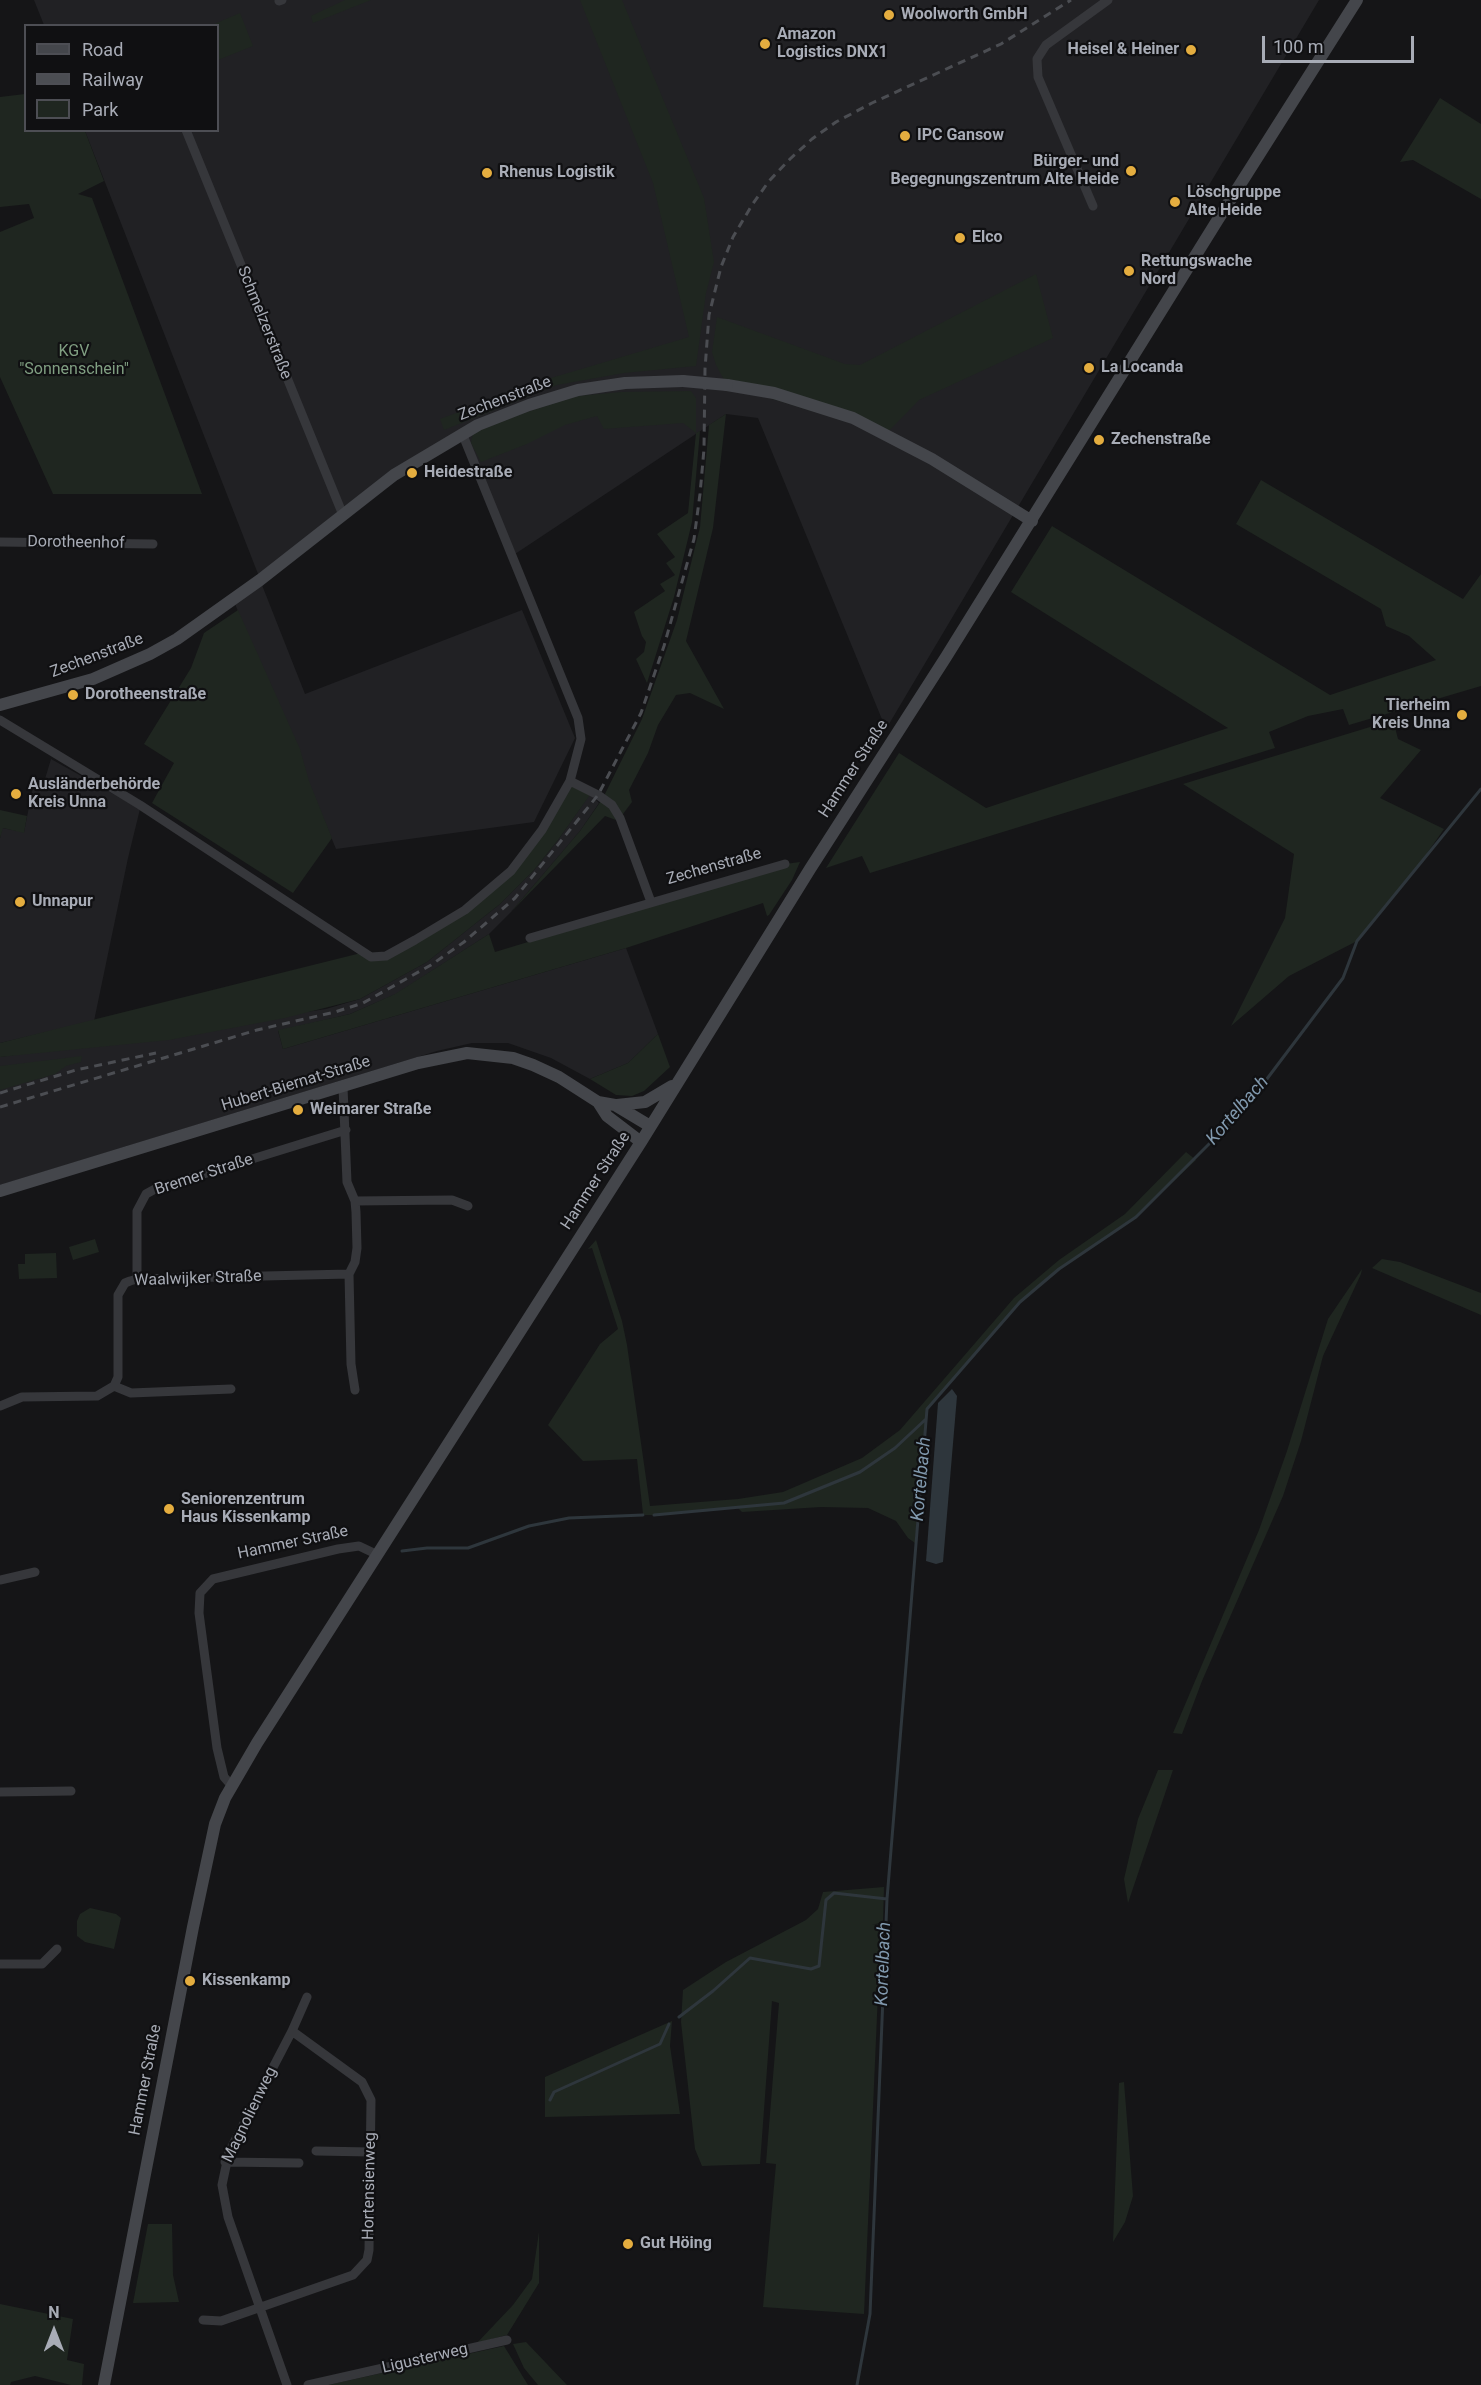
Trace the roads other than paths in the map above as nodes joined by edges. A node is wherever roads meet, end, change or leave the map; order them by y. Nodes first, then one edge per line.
1 (1108, 0) edge
2 (1357, 0) edge
3 (187, 132) edge
4 (1093, 206) dead end
5 (462, 432) junction
6 (343, 514) junction
7 (1032, 521) junction
8 (0, 542) edge
9 (153, 544) dead end
10 (0, 705) edge
11 (0, 720) edge
12 (570, 780) junction
13 (785, 864) dead end
14 (651, 902) junction
15 (530, 938) dead end
16 (676, 1084) junction
17 (343, 1087) junction
18 (598, 1102) junction
19 (615, 1105) junction
20 (650, 1126) junction
21 (346, 1130) junction
22 (641, 1142) junction
23 (0, 1191) edge
24 (355, 1201) junction
25 (468, 1206) dead end
26 (349, 1274) junction
27 (136, 1279) junction
28 (114, 1386) junction
29 (231, 1389) dead end
30 (355, 1390) dead end
31 (0, 1406) edge
32 (378, 1555) junction
33 (35, 1572) dead end
34 (0, 1580) edge
35 (231, 1785) junction
36 (71, 1791) dead end
37 (0, 1792) edge
38 (57, 1949) dead end
39 (0, 1964) edge
40 (308, 1997) dead end
41 (292, 2031) junction
42 (316, 2151) dead end
43 (371, 2152) junction
44 (225, 2162) junction
45 (299, 2163) dead end
46 (261, 2306) junction
47 (203, 2320) dead end
48 (507, 2340) dead end
49 (104, 2385) edge
50 (287, 2385) edge
51 (308, 2385) edge

1 - 4 street
2 - 7 main road, Hammer Straße
3 - 6 street, Schmelzerstraße
5 - 6 main road, Zechenstraße
5 - 7 main road, Zechenstraße, bridge
5 - 12 street
6 - 10 main road, Zechenstraße
7 - 16 main road, Hammer Straße
8 - 9 street, Dorotheenhof
11 - 12 street
12 - 14 street, Zechenstraße
13 - 14 street, Zechenstraße
14 - 15 street, Zechenstraße
16 - 19 main road
16 - 20 main road, Hammer Straße
17 - 18 main road, Hubert-Biernat-Straße
17 - 21 street
17 - 23 main road, Hubert-Biernat-Straße
18 - 19 main road, Hubert-Biernat-Straße
18 - 22 main road, Hubert-Biernat-Straße
19 - 20 main road, Hubert-Biernat-Straße
20 - 22 main road, Hammer Straße
21 - 24 street
21 - 27 street, Bremer Straße
22 - 32 main road, Hammer Straße
24 - 25 street
24 - 26 street
26 - 27 street, Waalwijker Straße
26 - 30 street
27 - 28 street, Waalwijker Straße
28 - 29 street
28 - 31 street
32 - 35 main road, Hammer Straße
32 - 35 street, Hammer Straße
33 - 34 street
35 - 49 main road, Hammer Straße
36 - 37 street
38 - 39 street
40 - 41 street, Magnolienweg
41 - 43 street, Hortensienweg
41 - 44 street, Magnolienweg
42 - 43 street
43 - 46 street, Hortensienweg
44 - 45 street
44 - 46 street, Magnolienweg
46 - 47 street
46 - 50 street, Magnolienweg
48 - 51 street, Ligusterweg

